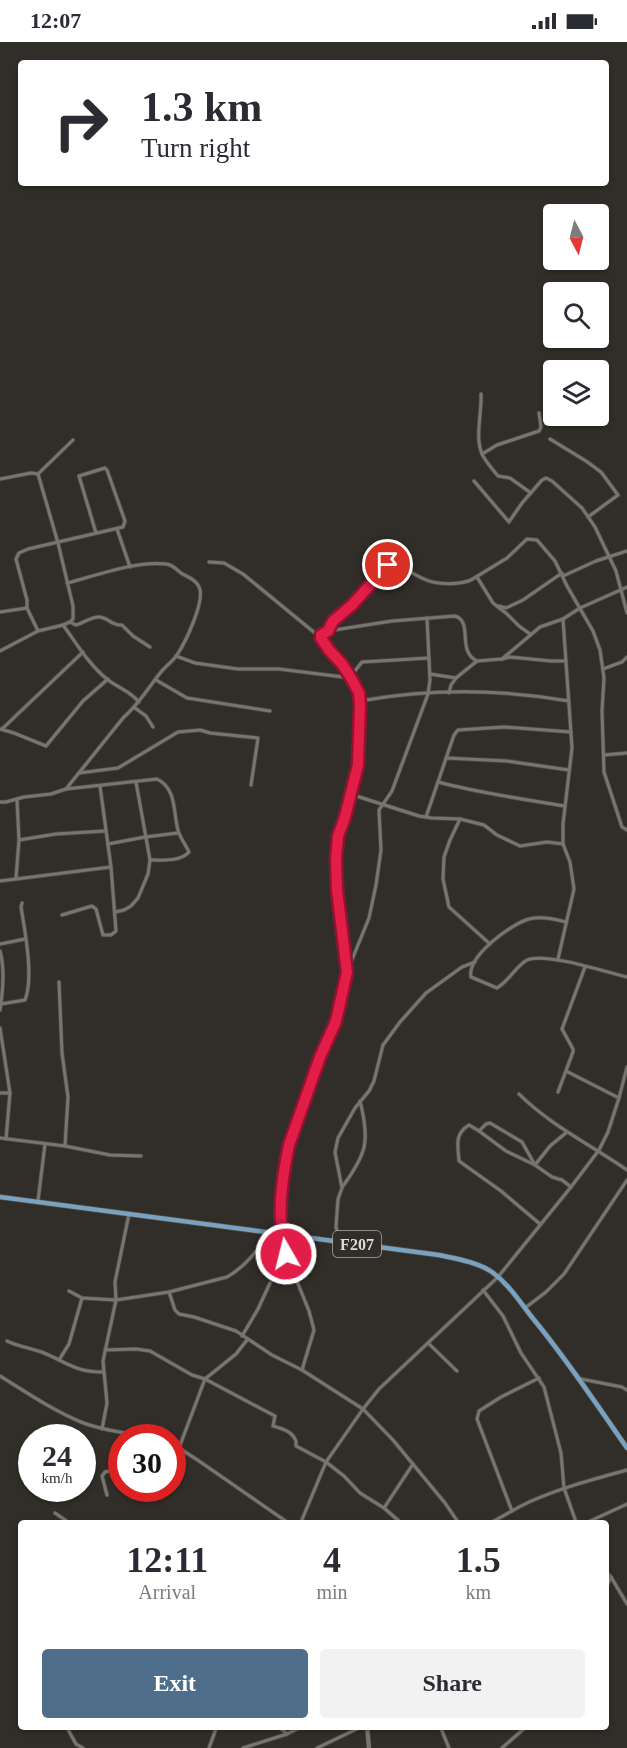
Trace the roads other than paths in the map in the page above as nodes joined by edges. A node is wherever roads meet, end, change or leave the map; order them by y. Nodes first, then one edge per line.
1 (481, 394) dead end
2 (539, 413) dead end
3 (550, 439) dead end
4 (73, 440) dead end
5 (482, 454) junction
6 (38, 474) junction
7 (0, 479) edge
8 (474, 482) dead end
9 (531, 493) junction
10 (588, 517) junction
11 (117, 529) junction
12 (96, 533) junction
13 (58, 543) junction
14 (627, 551) edge
15 (610, 557) junction
16 (209, 562) dead end
17 (130, 567) junction
18 (562, 575) junction
19 (477, 577) junction
20 (67, 583) junction
21 (627, 587) edge
22 (620, 590) junction
23 (497, 606) junction
24 (27, 608) junction
25 (580, 608) junction
26 (0, 612) edge
27 (627, 613) edge
28 (427, 618) junction
29 (563, 619) junction
30 (70, 622) junction
31 (63, 626) junction
32 (328, 631) junction
33 (38, 632) junction
34 (531, 634) junction
35 (321, 638) junction
36 (150, 646) dead end
37 (0, 651) edge
38 (83, 652) junction
39 (176, 656) junction
40 (627, 657) edge
41 (429, 658) junction
42 (502, 659) junction
43 (477, 661) junction
44 (565, 661) junction
45 (603, 669) junction
46 (430, 674) junction
47 (351, 678) junction
48 (456, 678) junction
49 (108, 679) junction
50 (156, 680) junction
51 (449, 693) junction
52 (428, 694) junction
53 (569, 701) junction
54 (139, 702) junction
55 (360, 702) junction
56 (135, 708) junction
57 (270, 711) dead end
58 (153, 727) dead end
59 (1, 729) edge
60 (571, 732) junction
61 (627, 753) edge
62 (604, 755) junction
63 (446, 758) junction
64 (569, 770) junction
65 (79, 773) junction
66 (136, 782) junction
67 (438, 782) junction
68 (251, 785) dead end
69 (100, 786) junction
70 (66, 789) junction
71 (350, 794) junction
72 (17, 800) junction
73 (0, 802) edge
74 (384, 804) junction
75 (565, 806) junction
76 (426, 817) junction
77 (460, 819) junction
78 (627, 830) edge
79 (105, 831) junction
80 (178, 833) junction
81 (145, 837) junction
82 (19, 840) junction
83 (108, 844) junction
84 (563, 844) junction
85 (150, 860) junction
86 (111, 867) junction
87 (16, 878) junction
88 (0, 880) edge
89 (22, 903) dead end
90 (115, 912) junction
91 (62, 915) dead end
92 (566, 922) junction
93 (25, 939) junction
94 (0, 944) edge
95 (490, 944) junction
96 (0, 951) edge
97 (558, 959) junction
98 (475, 962) junction
99 (585, 967) junction
100 (347, 972) junction
101 (627, 977) edge
102 (59, 982) dead end
103 (1, 1004) edge
104 (0, 1010) edge
105 (0, 1028) edge
106 (2, 1051) edge
107 (627, 1067) edge
108 (566, 1071) junction
109 (558, 1092) dead end
110 (0, 1093) edge
111 (10, 1094) junction
112 (519, 1094) dead end
113 (620, 1098) junction
114 (360, 1101) junction
115 (479, 1131) junction
116 (567, 1132) junction
117 (0, 1138) edge
118 (6, 1139) junction
119 (45, 1144) junction
120 (65, 1146) junction
121 (599, 1150) junction
122 (141, 1156) dead end
123 (535, 1165) junction
124 (627, 1170) edge
125 (627, 1180) edge
126 (571, 1187) junction
127 (342, 1188) junction
128 (0, 1197) edge
129 (38, 1202) junction
130 (129, 1214) junction
131 (540, 1224) junction
132 (266, 1233) junction
133 (284, 1235) junction
134 (340, 1242) junction
135 (498, 1277) junction
136 (270, 1283) dead end
137 (483, 1290) junction
138 (69, 1291) dead end
139 (169, 1292) junction
140 (82, 1298) junction
141 (116, 1299) junction
142 (525, 1308) junction
143 (242, 1336) junction
144 (247, 1340) junction
145 (7, 1341) dead end
146 (428, 1343) junction
147 (105, 1350) junction
148 (59, 1361) junction
149 (302, 1370) junction
150 (457, 1371) dead end
151 (103, 1372) junction
152 (0, 1376) edge
153 (538, 1378) junction
154 (205, 1379) junction
155 (579, 1379) junction
156 (627, 1390) edge
157 (363, 1409) junction
158 (102, 1429) junction
159 (186, 1429) edge
160 (108, 1431) edge
161 (626, 1445) edge
162 (186, 1453) edge
163 (326, 1462) junction
164 (413, 1464) junction
165 (627, 1470) edge
166 (108, 1471) edge
167 (564, 1488) junction
168 (107, 1495) dead end
169 (627, 1504) edge
170 (384, 1508) junction
171 (512, 1511) junction
172 (54, 1513) dead end
173 (65, 1520) edge
174 (284, 1520) edge
175 (302, 1520) edge
176 (398, 1520) edge
177 (457, 1520) edge
178 (496, 1520) edge
179 (575, 1520) edge
180 (592, 1520) edge
181 (611, 1577) joint
182 (609, 1581) edge
183 (627, 1604) edge
184 (68, 1730) edge
185 (216, 1730) edge
186 (282, 1730) edge
187 (295, 1730) edge
188 (355, 1730) edge
189 (368, 1730) edge
190 (442, 1730) edge
191 (522, 1730) edge
192 (287, 1734) junction
193 (76, 1744) junction
194 (71, 1748) edge
195 (83, 1748) edge
196 (209, 1748) edge
197 (243, 1748) edge
198 (317, 1748) edge
199 (369, 1748) edge
200 (449, 1748) edge
201 (502, 1748) edge

1 - 5 street
2 - 5 street
3 - 10 street
4 - 6 street
5 - 9 street
6 - 7 street
6 - 13 street
8 - 9 street
9 - 10 street
10 - 15 street
11 - 12 street
11 - 12 street
11 - 17 street
12 - 13 street
13 - 20 street
13 - 24 street
14 - 15 street
15 - 18 street
15 - 22 street
16 - 35 street
17 - 20 street
17 - 39 street
18 - 19 street
18 - 23 street
18 - 25 street
19 - 23 street
19 - 32 street
20 - 30 street
21 - 22 street
22 - 25 street
22 - 27 street
23 - 34 street
24 - 26 street
24 - 33 street
25 - 29 street
25 - 45 street
28 - 32 street
28 - 41 street
28 - 43 street
29 - 34 street
29 - 44 street
30 - 31 street
30 - 36 street
31 - 33 street
31 - 38 street
32 - 35 street
33 - 37 street
34 - 42 street
35 - 47 street
38 - 49 street
38 - 59 street
39 - 47 street
39 - 50 street
40 - 45 street
41 - 46 street
41 - 47 street
42 - 43 street
42 - 44 street
43 - 48 street
44 - 53 street
45 - 62 street
46 - 48 street
46 - 52 street
47 - 55 street
48 - 51 street
49 - 54 street
49 - 59 street
50 - 54 street
50 - 57 street
51 - 52 street
51 - 53 street
52 - 55 street
52 - 74 street
53 - 60 street
54 - 56 street
55 - 71 street
56 - 58 street
56 - 65 street
60 - 63 street
60 - 64 street
61 - 62 street
62 - 78 street
63 - 64 street
63 - 67 street
64 - 75 street
65 - 68 street
65 - 70 street
66 - 69 street
66 - 80 street
66 - 81 street
67 - 75 street
67 - 76 street
69 - 70 street
69 - 79 street
70 - 72 street
71 - 74 street
71 - 100 street
72 - 73 street
72 - 82 street
74 - 76 street
74 - 100 street
75 - 84 street
76 - 77 street
77 - 84 street
77 - 95 street
79 - 82 street
79 - 83 street
80 - 81 street
80 - 85 street
81 - 83 street
81 - 85 street
82 - 87 street
83 - 86 street
84 - 92 street
85 - 90 street
86 - 87 street
86 - 90 street
87 - 88 street
89 - 93 street
90 - 91 street
92 - 95 street
92 - 97 street
93 - 94 street
93 - 103 street
95 - 98 street
96 - 103 street
97 - 98 street
97 - 99 street
98 - 114 street
99 - 101 street
99 - 108 street
100 - 133 street
102 - 120 street
103 - 104 street
105 - 106 street
106 - 111 street
107 - 113 street
108 - 109 street
108 - 113 street
110 - 111 street
111 - 118 street
112 - 116 street
113 - 121 street
114 - 127 street
114 - 127 street
115 - 123 street
115 - 123 street
115 - 131 street
116 - 121 street
116 - 123 street
117 - 118 street
118 - 119 street
119 - 120 street
119 - 129 street
120 - 122 street
121 - 124 street
121 - 126 street
123 - 126 street
125 - 142 street
126 - 131 street
127 - 134 street
128 - 129 main road, F207
129 - 130 main road, F207
130 - 132 main road, F207
130 - 141 street
131 - 135 street
132 - 133 main road, F207
132 - 139 street
133 - 134 main road, F207
133 - 149 street
134 - 135 main road, F207
135 - 137 street
135 - 142 main road, F207
136 - 143 street
137 - 146 street
137 - 153 street
138 - 140 street
139 - 141 street
139 - 143 street
140 - 141 street
140 - 148 street
141 - 147 street
142 - 155 main road, F207
143 - 144 street
144 - 149 street
144 - 154 street
145 - 148 street
146 - 150 street
146 - 157 street
147 - 151 street
147 - 154 street
148 - 151 street
149 - 157 street
151 - 158 street
152 - 158 street
153 - 167 street
153 - 171 street
154 - 159 street
154 - 163 street
155 - 156 street
155 - 161 main road, F207
157 - 163 street
157 - 164 street
158 - 160 street
162 - 174 street
163 - 170 street
163 - 175 street
164 - 170 street
164 - 177 street
165 - 167 street
166 - 168 street
167 - 171 street
167 - 179 street
169 - 180 street
170 - 176 street
171 - 178 street
172 - 173 street
181 - 182 street
181 - 183 street
184 - 193 street
185 - 196 street
186 - 192 street
187 - 192 street
188 - 198 street
189 - 199 street
190 - 200 street
191 - 201 street
192 - 197 street
193 - 194 street
193 - 195 street

